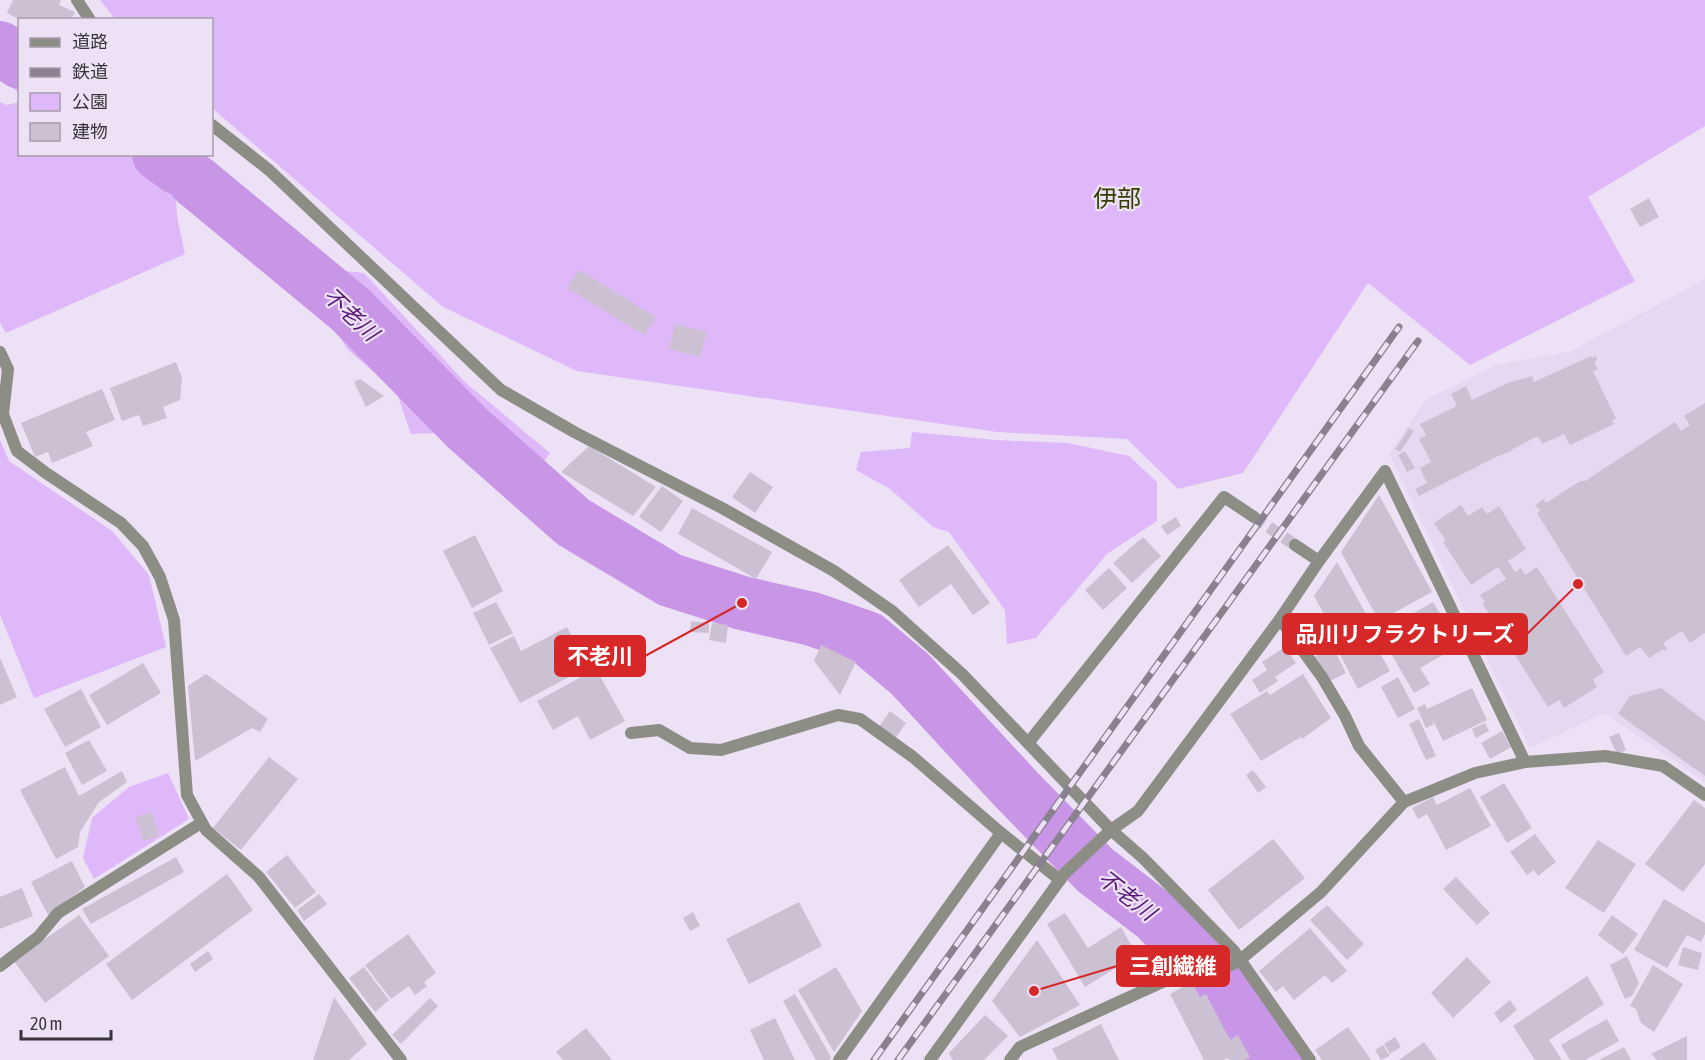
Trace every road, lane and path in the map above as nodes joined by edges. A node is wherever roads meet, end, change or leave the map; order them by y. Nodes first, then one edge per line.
1 (77, 0) edge
2 (89, 18) edge
3 (213, 126) edge
4 (0, 352) edge
5 (1254, 517) tunnel mouth
6 (1295, 545) tunnel mouth
7 (1319, 561) junction
8 (1280, 619) junction
9 (631, 733) dead end
10 (1029, 742) junction
11 (1525, 762) junction
12 (1705, 795) edge
13 (1404, 802) junction
14 (201, 823) junction
15 (1111, 830) junction
16 (1001, 833) junction
17 (1063, 877) junction
18 (1235, 962) junction
19 (0, 966) edge
20 (401, 1060) edge
21 (839, 1060) edge
22 (930, 1060) edge
23 (1010, 1060) edge
24 (1310, 1060) edge

1 - 2 street
3 - 10 street
4 - 14 street
5 - 10 street
6 - 7 street
7 - 8 street
7 - 11 street
8 - 13 street
8 - 15 street
9 - 16 street
10 - 15 street
11 - 12 street
11 - 13 street
13 - 18 street
14 - 19 street
14 - 20 street
15 - 17 street
15 - 18 street
16 - 17 street
16 - 21 street
17 - 22 street
18 - 23 street
18 - 24 street

